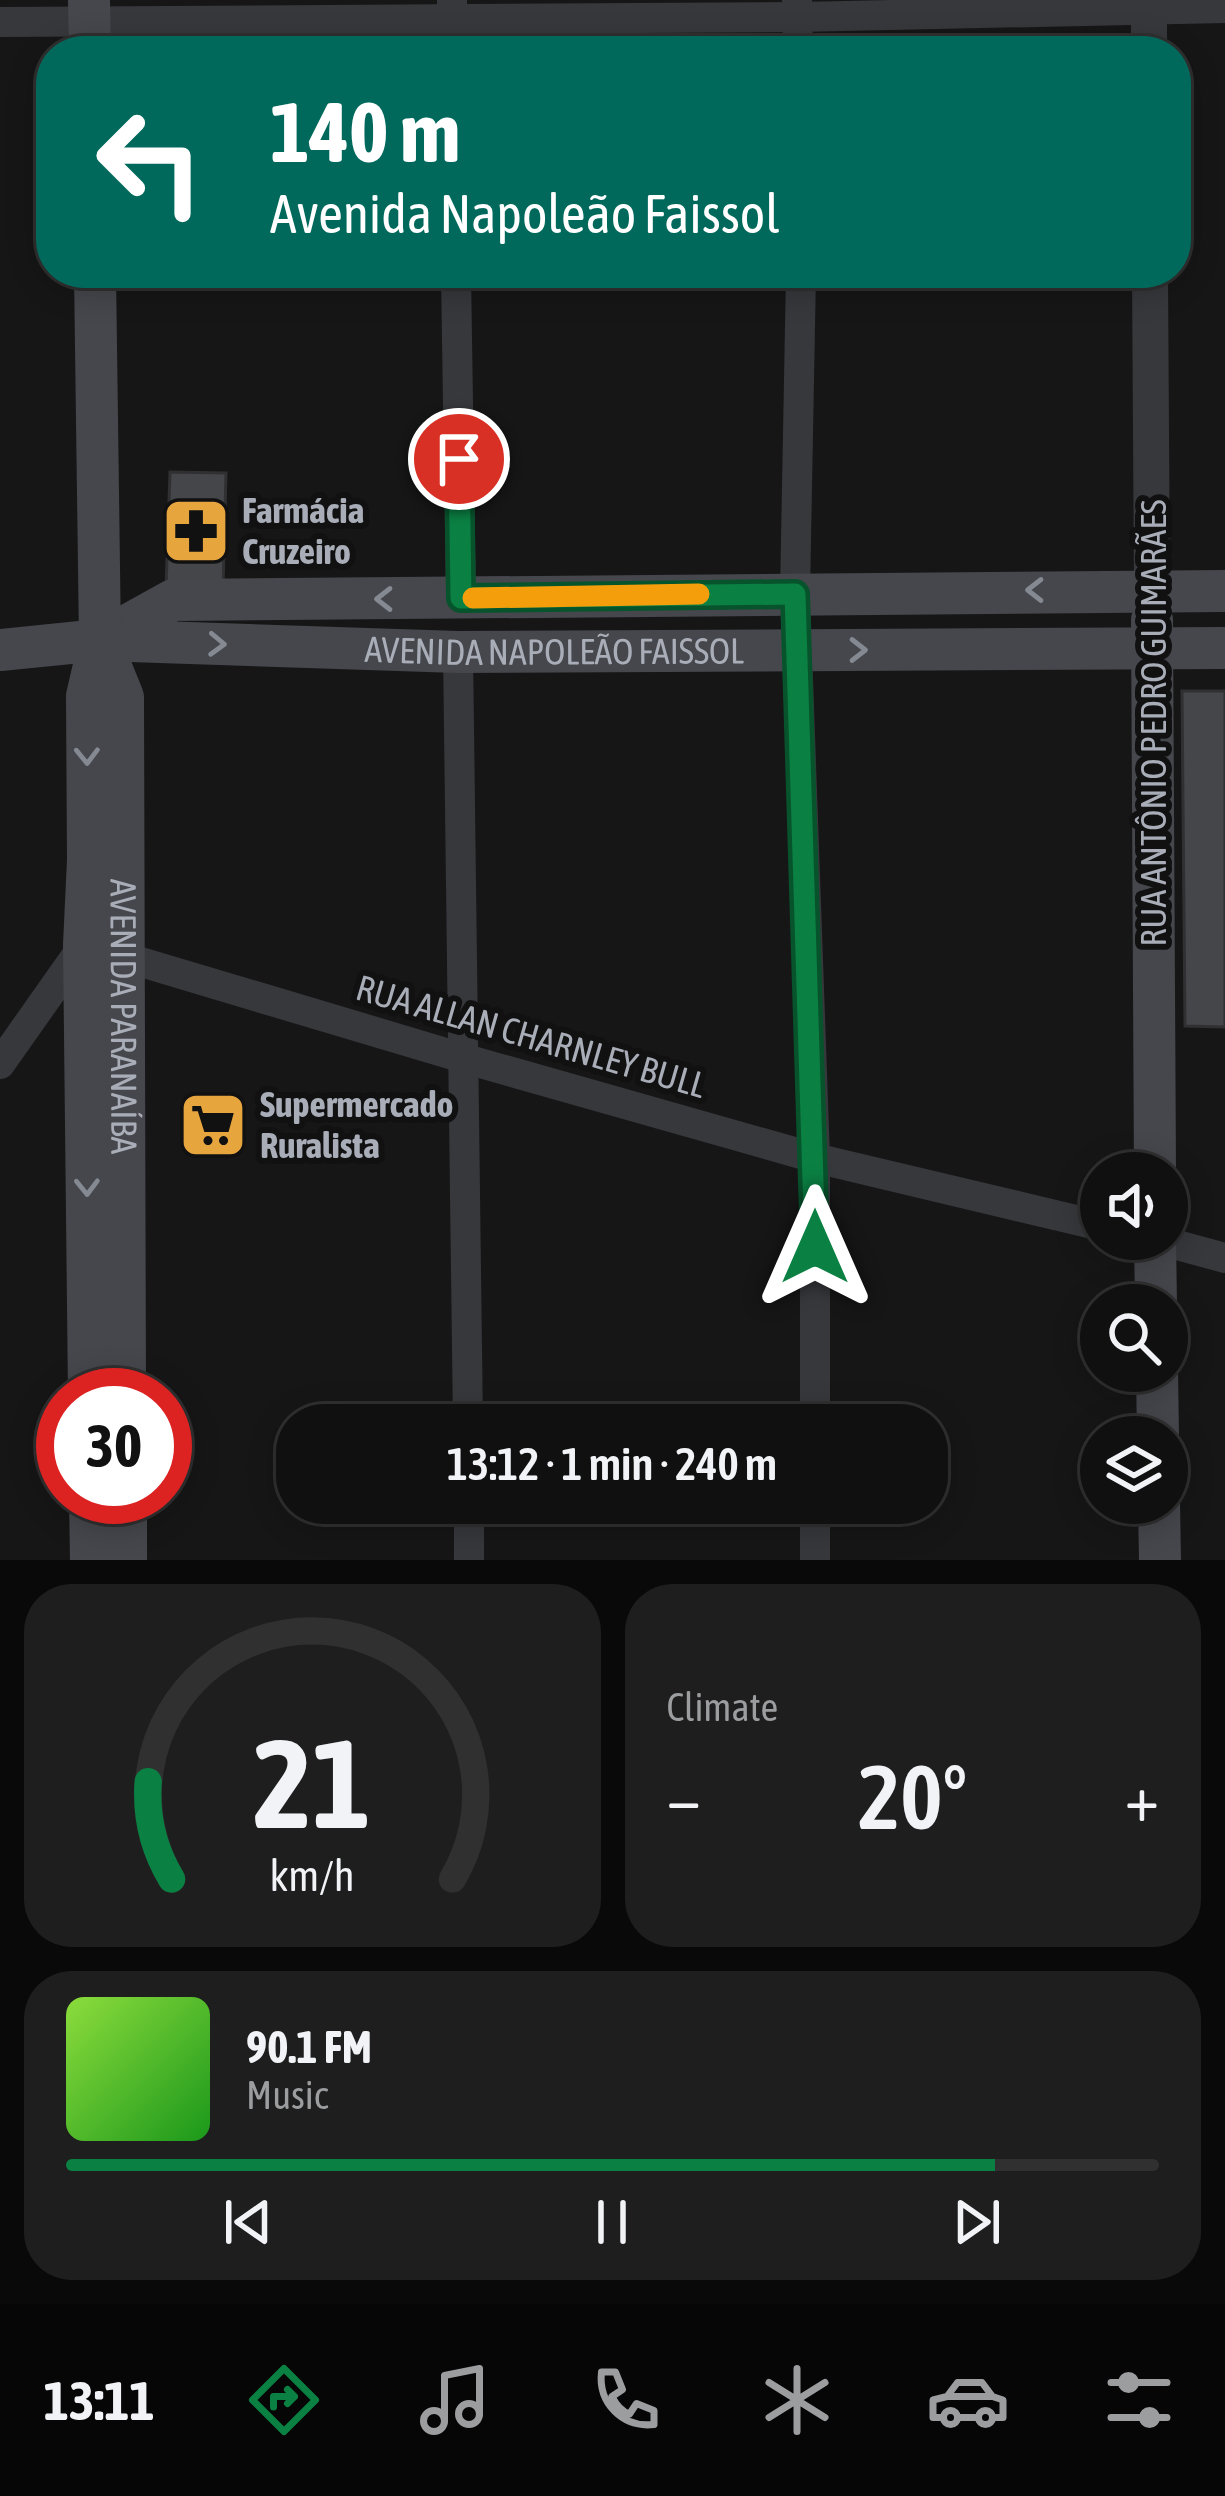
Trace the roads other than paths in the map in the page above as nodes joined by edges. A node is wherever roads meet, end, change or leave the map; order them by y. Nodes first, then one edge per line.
1 (1149, 4) edge
2 (797, 8) edge
3 (1225, 8) edge
4 (452, 9) edge
5 (0, 22) edge
6 (89, 24) edge
7 (1149, 36) edge
8 (94, 288) edge
9 (456, 288) edge
10 (801, 288) edge
11 (1150, 288) edge
12 (1152, 589) junction
13 (1225, 591) edge
14 (795, 594) junction
15 (461, 598) junction
16 (100, 640) junction
17 (1225, 648) edge
18 (1153, 649) junction
19 (0, 650) edge
20 (797, 650) junction
21 (458, 652) junction
22 (105, 950) junction
23 (466, 1059) junction
24 (0, 1064) edge
25 (105, 1133) junction
26 (1155, 1152) edge
27 (815, 1158) junction
28 (1080, 1221) edge
29 (1188, 1248) edge
30 (1225, 1258) edge
31 (91, 1368) edge
32 (123, 1368) edge
33 (468, 1404) edge
34 (815, 1404) edge
35 (90, 1524) edge
36 (126, 1524) edge
37 (469, 1524) edge
38 (815, 1524) edge
39 (1159, 1524) edge
40 (91, 1560) edge
41 (126, 1560) edge
42 (470, 1560) edge
43 (815, 1560) edge
44 (1160, 1560) edge

1 - 2 street
1 - 3 street
1 - 7 street
2 - 4 street
4 - 6 street
5 - 6 street
8 - 16 main road, AVENIDA PARANAÍBA
9 - 15 street
10 - 14 street
11 - 12 street, RUA ANTÔNIO PEDRO GUIMARÃES
12 - 13 main road, AVENIDA NAPOLEÃO FAISSOL
12 -> 14 main road, AVENIDA NAPOLEÃO FAISSOL
12 - 18 main road, RUA ANTÔNIO PEDRO GUIMARÃES
14 - 15 main road, AVENIDA NAPOLEÃO FAISSOL
14 - 20 street
15 -> 16 main road, AVENIDA NAPOLEÃO FAISSOL
16 - 19 main road, AVENIDA NAPOLEÃO FAISSOL
16 -> 21 main road, AVENIDA NAPOLEÃO FAISSOL
16 - 22 main road, AVENIDA PARANAÍBA
17 - 18 main road, AVENIDA NAPOLEÃO FAISSOL
20 -> 18 main road, AVENIDA NAPOLEÃO FAISSOL
18 - 26 main road, RUA ANTÔNIO PEDRO GUIMARÃES
20 - 21 main road, AVENIDA NAPOLEÃO FAISSOL
20 - 27 street
21 - 23 street
22 - 23 street, RUA ALLAN CHARNLEY BULL
22 - 24 street
22 - 25 main road, AVENIDA PARANAÍBA
23 - 27 street, RUA ALLAN CHARNLEY BULL
23 - 33 street
25 -> 31 main road, AVENIDA PARANAÍBA
25 - 32 main road, AVENIDA PARANAÍBA
27 - 28 street, RUA ALLAN CHARNLEY BULL
27 - 34 street
29 - 30 street
35 - 40 main road
36 - 41 main road
37 - 42 street
38 - 43 street
39 - 44 main road

